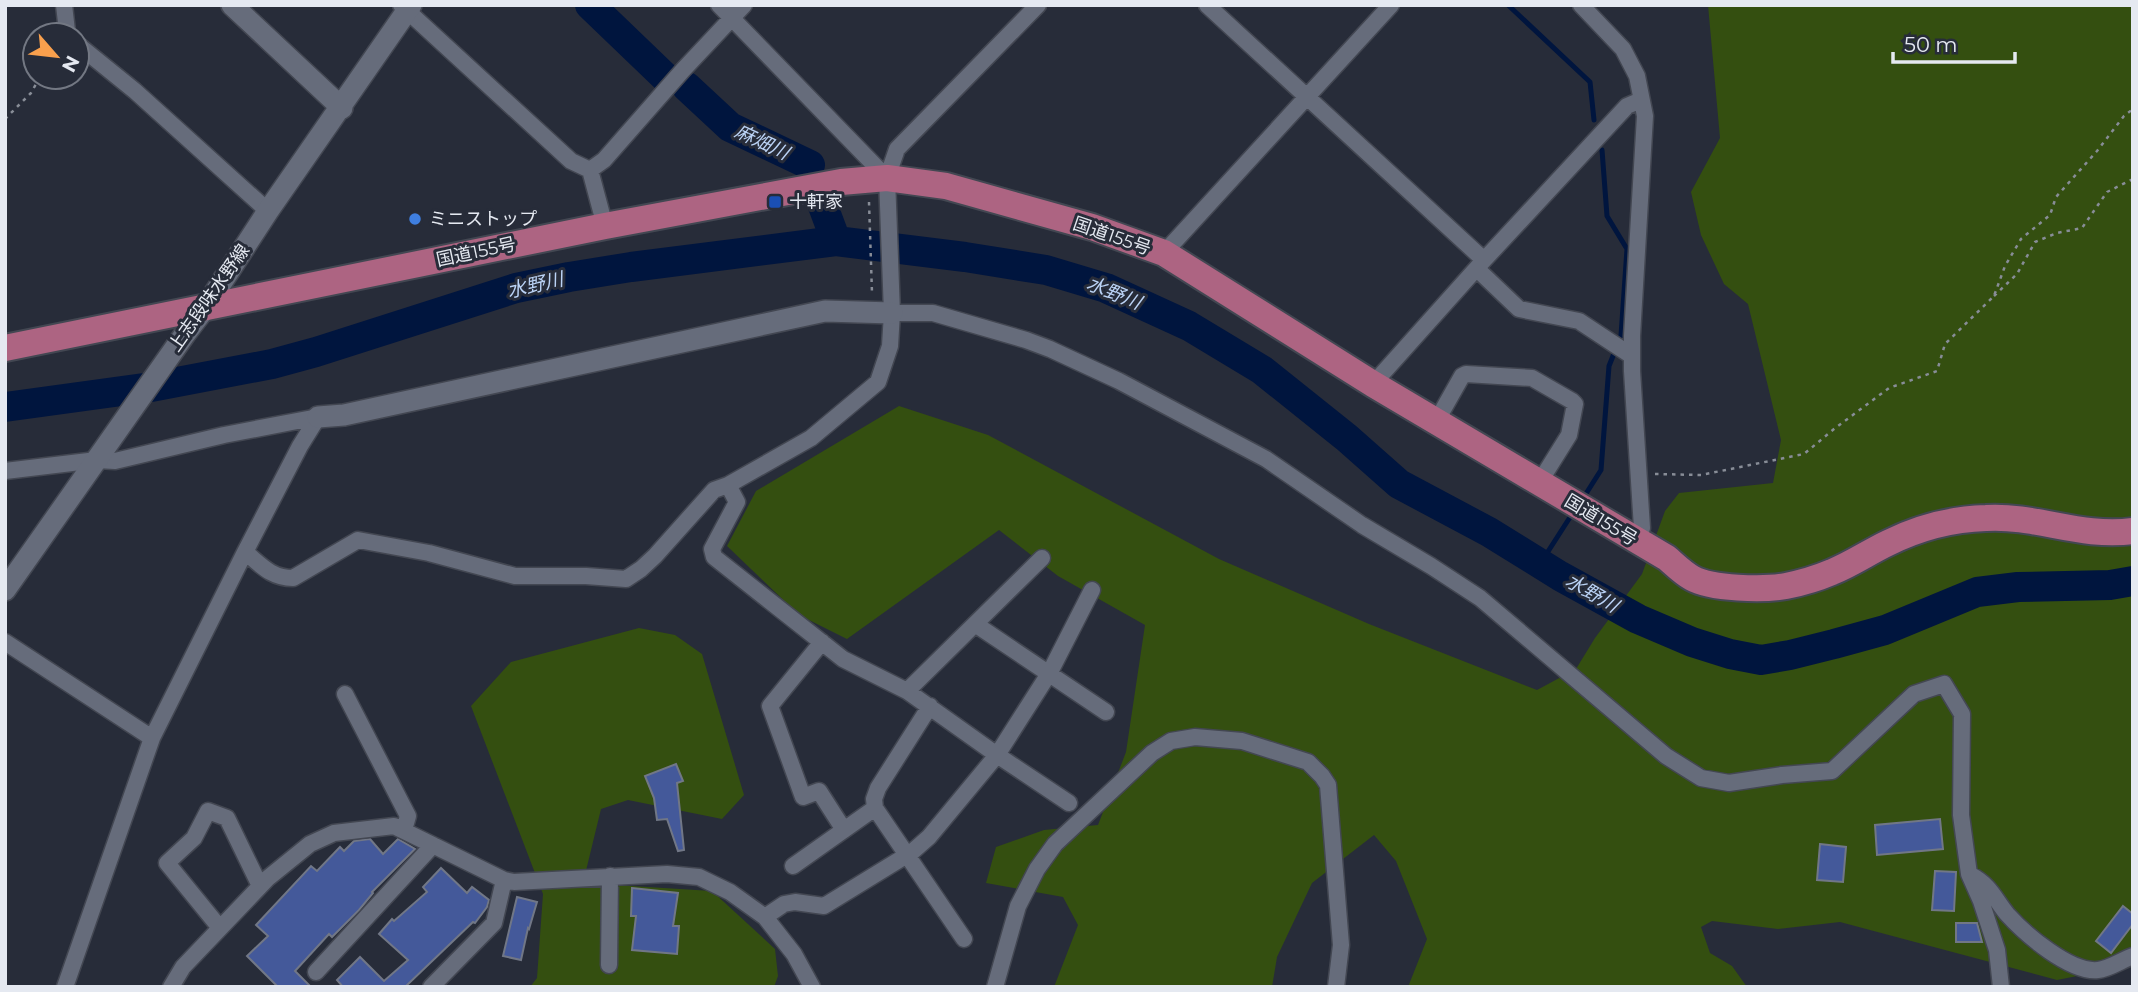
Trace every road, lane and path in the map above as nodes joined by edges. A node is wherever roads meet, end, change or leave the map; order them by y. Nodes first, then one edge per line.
1 (232, 5) edge
2 (719, 5) edge
3 (744, 5) edge
4 (1038, 5) edge
5 (1207, 5) edge
6 (1391, 5) edge
7 (1581, 5) edge
8 (406, 7) edge
9 (731, 19) junction
10 (91, 55) edge
11 (32, 91) edge
12 (1306, 96) junction
13 (1641, 100) junction
14 (341, 108) junction
15 (2133, 109) edge
16 (5, 119) edge
17 (590, 170) junction
18 (2133, 179) edge
19 (881, 189) junction
20 (268, 211) junction
21 (605, 226) junction
22 (1164, 253) junction
23 (1480, 264) junction
24 (1992, 299) dead end
25 (872, 302) dead end
26 (205, 308) junction
27 (892, 313) junction
28 (5, 348) edge
29 (1632, 356) junction
30 (1373, 384) junction
31 (318, 417) junction
32 (1436, 422) junction
33 (103, 452) junction
34 (5, 471) edge
35 (1638, 476) junction
36 (1539, 483) junction
37 (729, 485) junction
38 (2133, 531) edge
39 (1636, 542) junction
40 (245, 552) junction
41 (1042, 558) dead end
42 (5, 590) edge
43 (1092, 590) dead end
44 (975, 624) junction
45 (5, 642) edge
46 (822, 642) junction
47 (1049, 674) junction
48 (907, 691) junction
49 (345, 694) dead end
50 (930, 706) junction
51 (1106, 712) dead end
52 (152, 738) junction
53 (997, 755) junction
54 (1069, 803) dead end
55 (875, 808) junction
56 (404, 830) junction
57 (844, 830) junction
58 (433, 845) junction
59 (907, 855) junction
60 (793, 866) dead end
61 (1969, 874) junction
62 (610, 876) junction
63 (504, 880) junction
64 (260, 886) junction
65 (765, 917) junction
66 (220, 928) junction
67 (964, 939) dead end
68 (2133, 956) edge
69 (609, 965) dead end
70 (316, 972) dead end
71 (65, 987) edge
72 (171, 987) edge
73 (431, 987) edge
74 (812, 987) edge
75 (995, 987) edge
76 (1336, 987) edge
77 (2001, 987) edge

1 - 14 street
2 - 9 street
3 - 9 street
4 - 19 street
5 - 12 street
6 - 12 street
7 - 13 street
8 - 14 street, 上志段味水野線
8 - 17 street
9 - 17 street
9 - 19 street
10 - 20 street
11 - 16 path
12 - 22 street
12 - 23 street
13 - 23 street
13 - 29 street
14 - 20 street, 上志段味水野線
15 - 35 path
17 - 21 street
18 - 24 path
19 - 21 highway, 国道155号
19 - 22 highway, 国道155号
19 - 25 path
19 - 27 street
20 - 26 street, 上志段味水野線
21 - 26 highway, 国道155号
22 - 30 highway, 国道155号
23 - 29 street
23 - 30 street
26 - 28 highway, 国道155号
26 - 33 street, 上志段味水野線
27 - 31 street
27 - 37 street
27 - 61 street
29 - 35 street
30 - 32 highway, 国道155号
31 - 33 street
31 - 40 street
32 - 36 highway, 国道155号
32 - 36 street
33 - 34 street
33 - 42 street, 上志段味水野線
35 - 39 street
36 - 39 highway, 国道155号
37 - 40 street
37 - 46 street
38 - 39 highway, 国道155号
40 - 52 street
41 - 44 street
43 - 47 street
44 - 47 street
44 - 48 street
45 - 52 street
46 - 48 street
46 - 57 street
47 - 51 street
47 - 53 street
48 - 50 street
49 - 56 street
50 - 53 street
50 - 55 street
52 - 71 street
53 - 54 street
53 - 59 street
55 - 57 street
55 - 59 street
56 - 58 street
56 - 64 street
57 - 60 street
58 - 63 street
58 - 70 street
59 - 65 street
59 - 67 street
61 - 68 street
61 - 77 street
62 - 63 street
62 - 65 street
62 - 69 street
63 - 73 street
64 - 66 street
64 - 66 street
65 - 74 street
66 - 72 street
75 - 76 street

